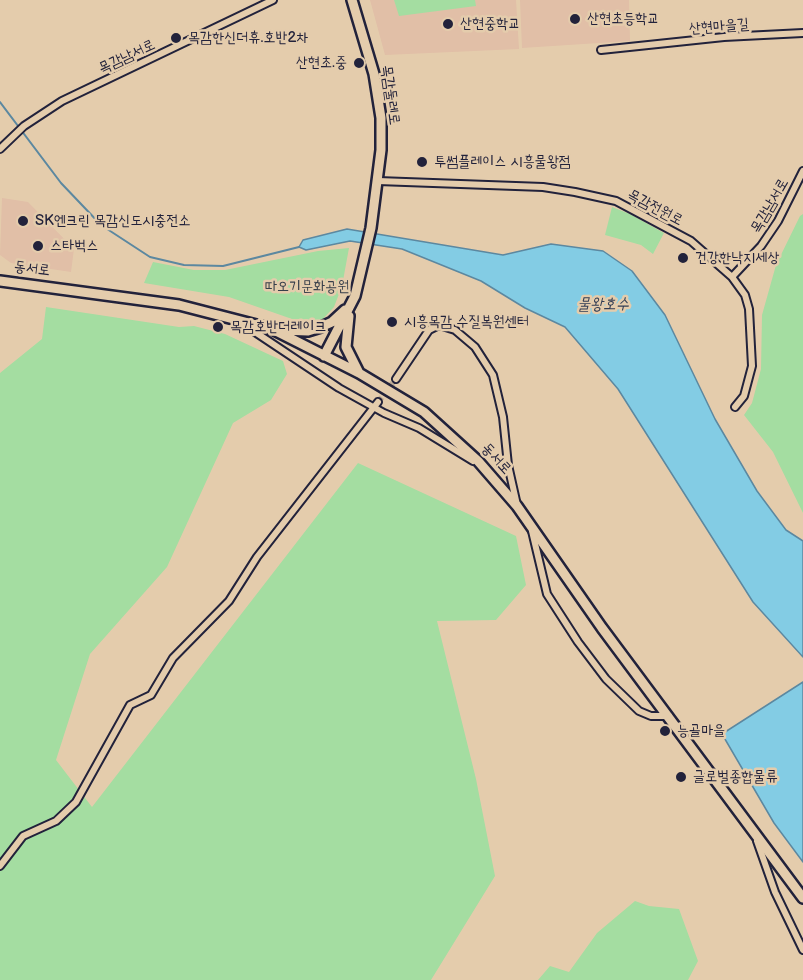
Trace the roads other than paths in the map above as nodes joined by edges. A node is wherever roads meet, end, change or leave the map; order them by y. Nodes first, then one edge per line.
1 (273, 0) edge
2 (352, 0) edge
3 (803, 33) edge
4 (601, 50) dead end
5 (0, 149) edge
6 (803, 171) edge
7 (378, 181) junction
8 (732, 277) junction
9 (0, 280) edge
10 (355, 297) junction
11 (234, 319) junction
12 (272, 329) junction
13 (324, 356) junction
14 (359, 373) junction
15 (396, 379) tunnel mouth
16 (376, 405) junction
17 (735, 407) dead end
18 (487, 471) junction
19 (518, 506) junction
20 (531, 525) junction
21 (669, 716) junction
22 (754, 832) junction
23 (0, 866) edge
24 (803, 898) edge
25 (803, 950) edge

1 - 5 street, 목감남서로
2 - 7 main road, 목감둘레로
3 - 4 street, 산현마을길
6 - 8 street, 목감남서로
7 - 8 street, 목감전원로
7 - 10 main road, 목감둘레로
8 - 17 street, 목감전원로
9 - 11 main road, 동서로
10 - 12 main road
10 - 13 main road
10 - 14 main road
11 - 12 main road, 동서로
11 - 16 street
12 - 13 main road, 동서로
13 - 14 main road, 동서로
14 - 18 main road, 동서로
15 - 19 street
16 - 18 street
16 - 23 street
18 - 19 main road, 동서로
19 - 20 main road, 동서로
20 - 21 main road, 동서로
20 - 21 street
21 - 22 main road, 동서로
22 - 24 main road, 동서로
22 - 25 street

